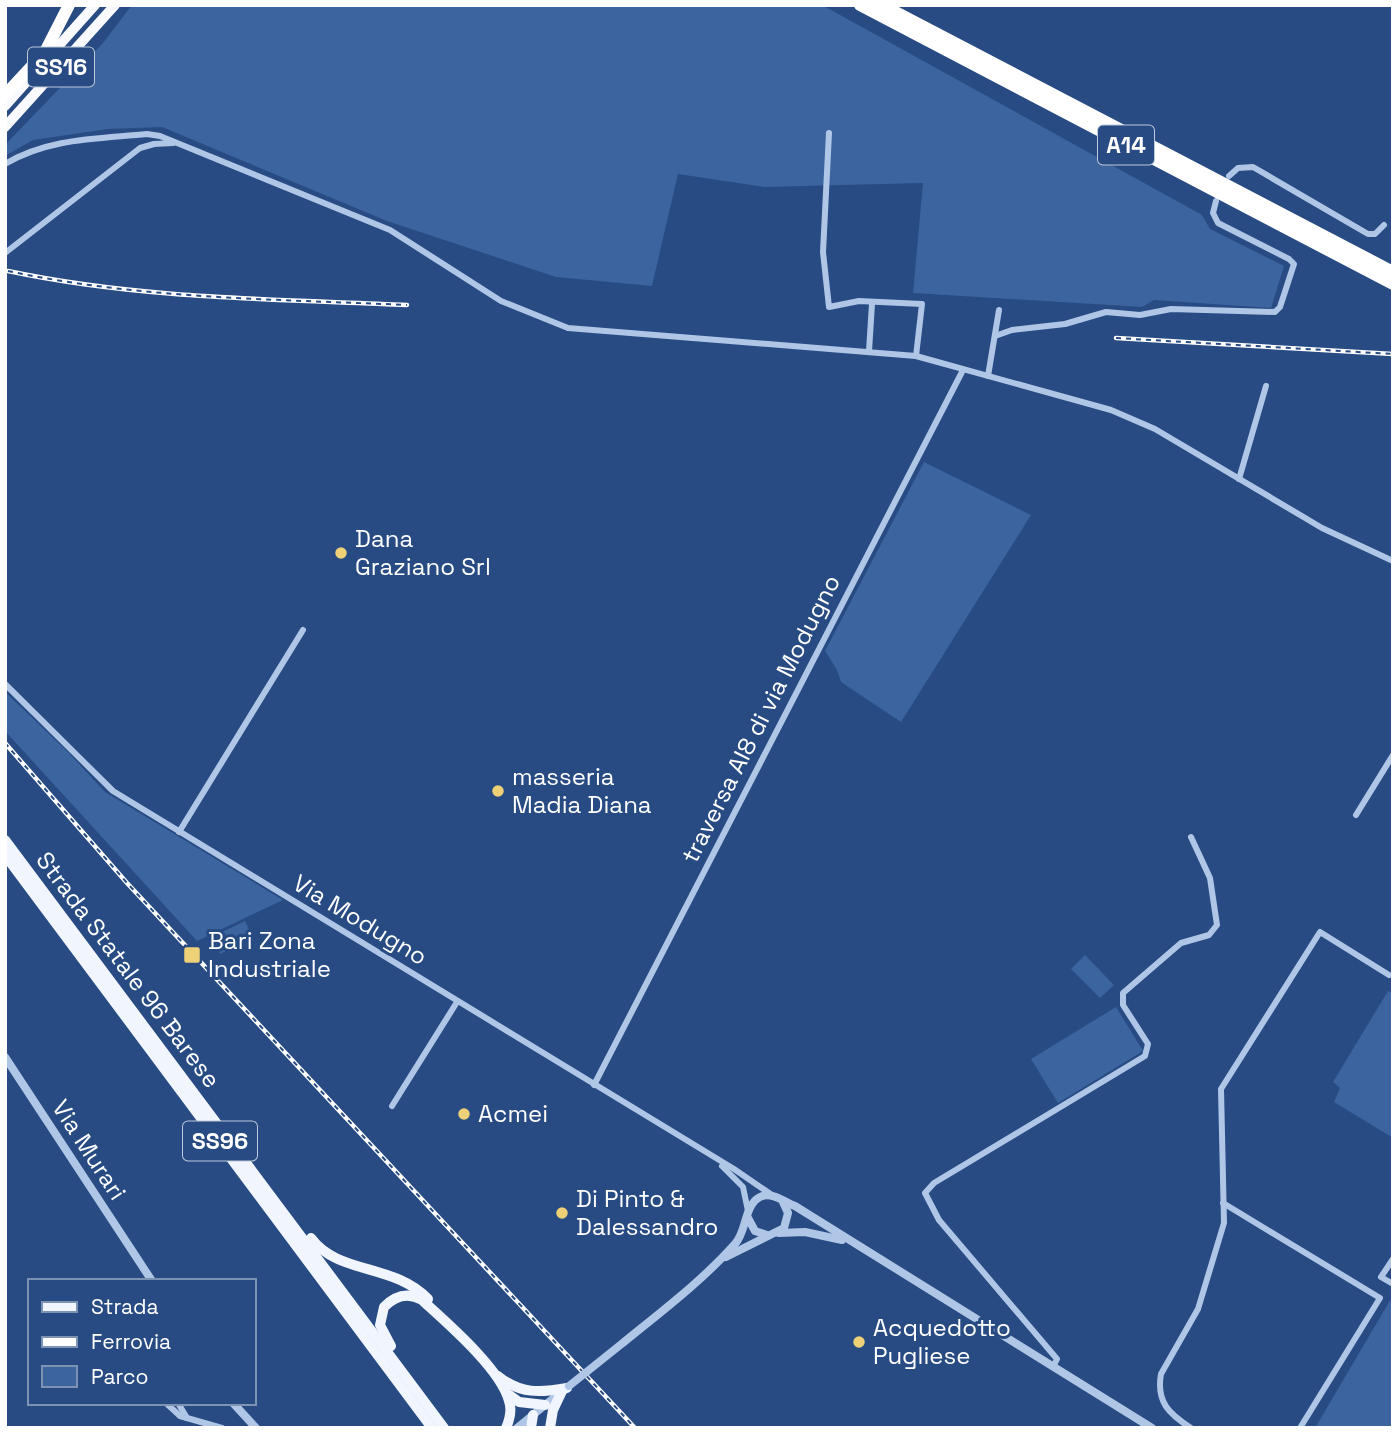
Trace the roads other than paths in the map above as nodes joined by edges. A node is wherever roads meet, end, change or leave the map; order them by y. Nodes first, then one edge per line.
1 (69, 5) edge
2 (95, 5) edge
3 (115, 5) edge
4 (860, 5) edge
5 (882, 5) edge
6 (5, 95) edge
7 (5, 106) edge
8 (5, 127) edge
9 (829, 133) dead end
10 (177, 144) junction
11 (5, 164) edge
12 (1229, 176) dead end
13 (1216, 201) dead end
14 (1384, 225) dead end
15 (5, 253) edge
16 (1393, 272) edge
17 (1393, 284) edge
18 (872, 304) junction
19 (999, 310) dead end
20 (995, 336) junction
21 (869, 351) junction
22 (916, 356) junction
23 (963, 370) junction
24 (988, 376) junction
25 (1266, 386) dead end
26 (1239, 479) junction
27 (1393, 561) edge
28 (303, 629) dead end
29 (5, 684) edge
30 (1393, 755) edge
31 (1356, 815) dead end
32 (179, 831) junction
33 (1191, 837) dead end
34 (5, 840) edge
35 (5, 856) edge
36 (5, 865) edge
37 (58, 926) junction
38 (1390, 975) dead end
39 (457, 1002) junction
40 (5, 1057) edge
41 (594, 1085) junction
42 (392, 1106) dead end
43 (716, 1160) junction
44 (269, 1193) junction
45 (772, 1195) junction
46 (783, 1202) junction
47 (1223, 1203) junction
48 (748, 1215) junction
49 (774, 1235) junction
50 (852, 1243) junction
51 (1393, 1259) edge
52 (721, 1260) junction
53 (139, 1265) junction
54 (145, 1279) edge
55 (150, 1279) edge
56 (1393, 1284) edge
57 (443, 1319) junction
58 (488, 1367) junction
59 (1053, 1367) junction
60 (566, 1388) junction
61 (505, 1391) junction
62 (168, 1405) edge
63 (179, 1405) edge
64 (235, 1405) edge
65 (545, 1405) junction
66 (428, 1406) junction
67 (533, 1415) junction
68 (188, 1419) junction
69 (222, 1428) edge
70 (256, 1428) edge
71 (432, 1428) edge
72 (444, 1428) edge
73 (506, 1428) edge
74 (517, 1428) edge
75 (531, 1428) edge
76 (550, 1428) edge
77 (1152, 1428) edge
78 (1191, 1428) edge
79 (1300, 1428) edge

1 - 6 highway
2 - 7 highway, SS16
3 - 8 highway, SS16
4 - 17 highway, A14
5 - 16 highway, A14
9 - 18 street
10 - 11 street
10 - 15 street
10 - 21 street
12 - 14 street
13 - 20 street
18 - 21 street
18 - 22 street
19 - 20 street
20 - 24 street
21 - 22 street
22 - 23 street
23 - 24 street
23 - 41 street, traversa AI8 di via Modugno
24 - 26 street
25 - 26 street
26 - 27 street
28 - 32 street
29 - 32 street, Via Modugno
30 - 31 street
32 - 39 street, Via Modugno
33 - 59 street
34 - 44 main road, Strada Statale 96 Barese / SS96
35 - 37 main road, Strada Statale 96 Barese / SS96
36 - 37 main road
37 - 71 main road, Strada Statale 96 Barese / SS96
38 - 47 street
39 - 41 street, Via Modugno
39 - 42 street
40 - 53 street, Via Murari
41 - 43 street, Via Modugno
43 - 45 street, Via Modugno
43 - 48 street, Via Modugno
44 - 57 main road
44 - 66 main road, Strada Statale 96 Barese / SS96
45 - 46 street
45 - 48 street
46 - 49 street
46 - 50 street
47 - 78 street
47 - 79 street
48 - 49 street
48 - 52 street
49 - 50 street
49 - 52 street
50 - 59 street
51 - 56 street
52 - 60 street, bridge
53 - 54 street, Via Murari
53 - 55 street, Via Murari
57 - 58 main road
57 - 66 main road
58 - 60 main road
58 - 61 main road
59 - 77 street
60 - 65 street
60 - 76 main road
61 - 65 main road
61 - 73 main road
62 - 68 street
63 - 68 street
64 - 70 street
65 - 67 street
66 - 72 main road, Strada Statale 96 Barese / SS96
67 - 74 street
67 - 75 main road
68 - 69 street

